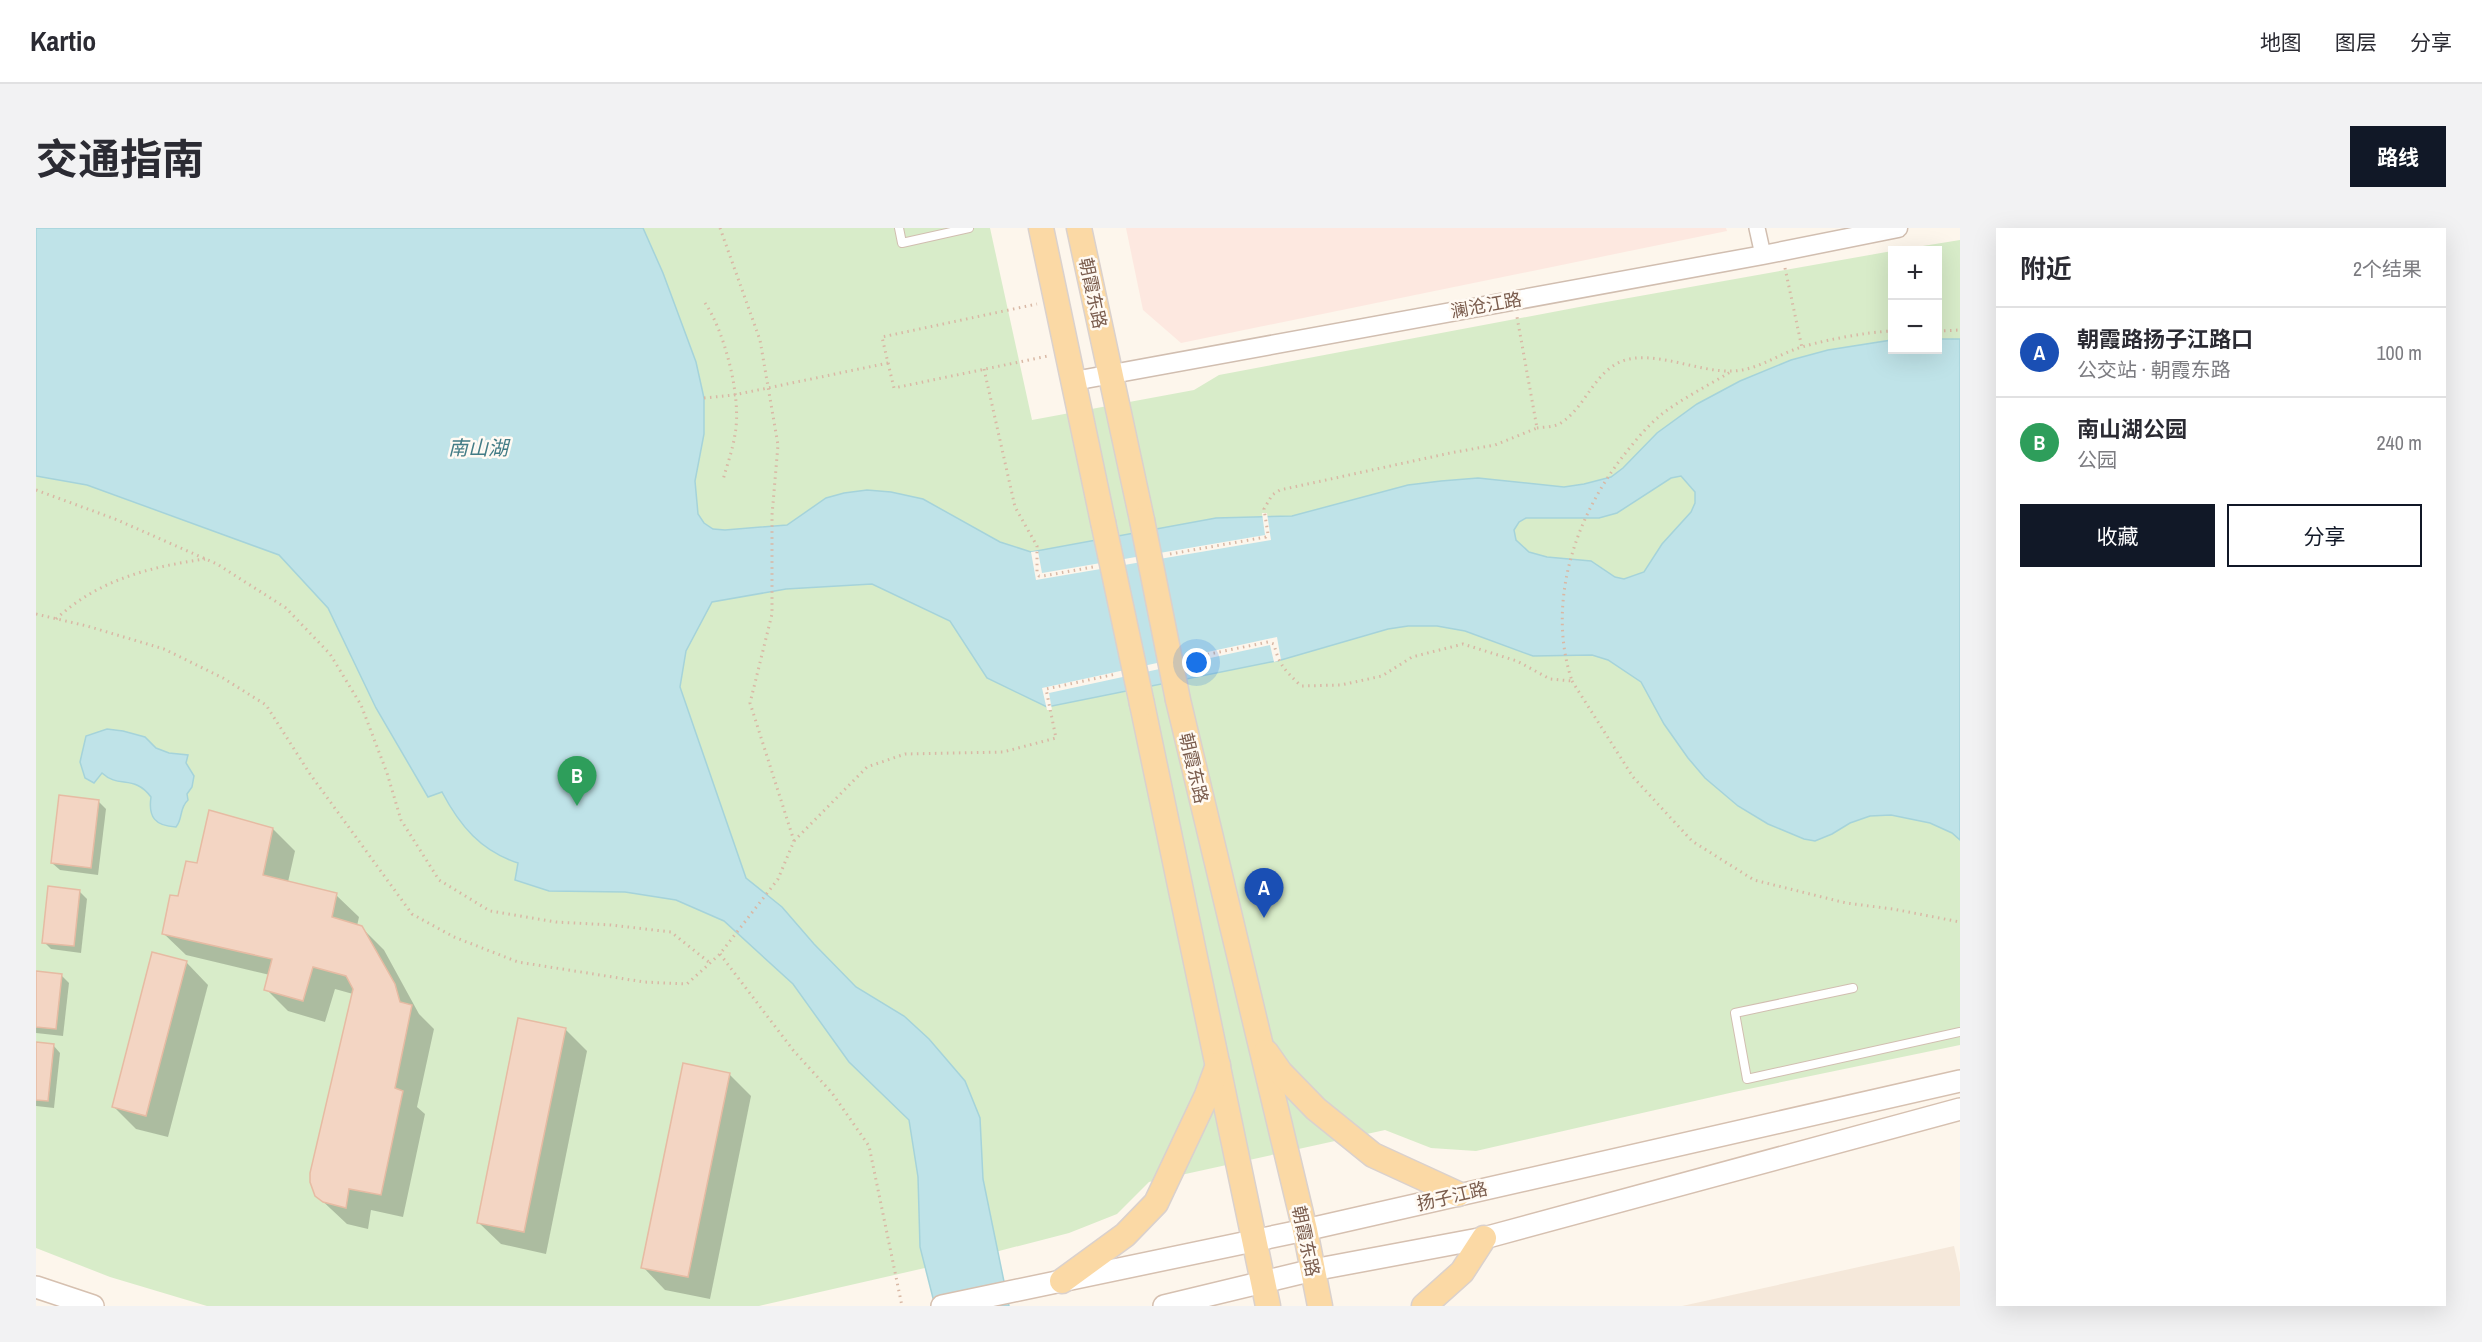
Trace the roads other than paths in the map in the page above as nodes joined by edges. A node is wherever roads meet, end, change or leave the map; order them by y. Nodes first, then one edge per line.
1 (899, 228) edge
2 (969, 228) edge
3 (1041, 228) edge
4 (1079, 228) edge
5 (1757, 228) edge
6 (1898, 228) edge
7 (951, 230) edge
8 (1763, 255) junction
9 (1109, 374) junction
10 (1074, 381) junction
11 (1853, 988) dead end
12 (1960, 1032) edge
13 (1261, 1045) junction
14 (1218, 1065) junction
15 (1960, 1081) edge
16 (1960, 1109) edge
17 (1458, 1194) junction
18 (1305, 1230) junction
19 (1484, 1238) junction
20 (1255, 1240) junction
21 (1313, 1270) junction
22 (1062, 1281) junction
23 (36, 1287) edge
24 (1266, 1294) edge
25 (93, 1306) edge
26 (942, 1306) edge
27 (1164, 1306) edge
28 (1320, 1306) edge
29 (1424, 1306) edge

1 - 7 lane
2 - 7 lane
3 - 10 main road, 朝霞东路
4 - 9 main road, 朝霞东路
5 - 8 street
6 - 8 street, 澜沧江路
8 - 9 street, 澜沧江路
9 - 10 street, 澜沧江路
9 - 13 main road, 朝霞东路, bridge
10 - 14 main road, 朝霞东路, bridge
11 - 12 lane
13 - 17 main road
13 - 18 main road, 朝霞东路
14 - 20 main road, 朝霞东路
14 - 22 main road
15 - 17 main road, 扬子江路
16 - 19 main road
17 - 18 main road, 扬子江路
18 - 20 main road, 扬子江路
18 - 21 main road, 朝霞东路
19 - 21 main road
19 - 29 main road
20 - 22 main road, 扬子江路
20 - 24 main road, 朝霞东路
21 - 24 main road
21 - 28 main road, 朝霞东路
22 - 26 main road, 扬子江路
23 - 25 main road
24 - 27 main road

